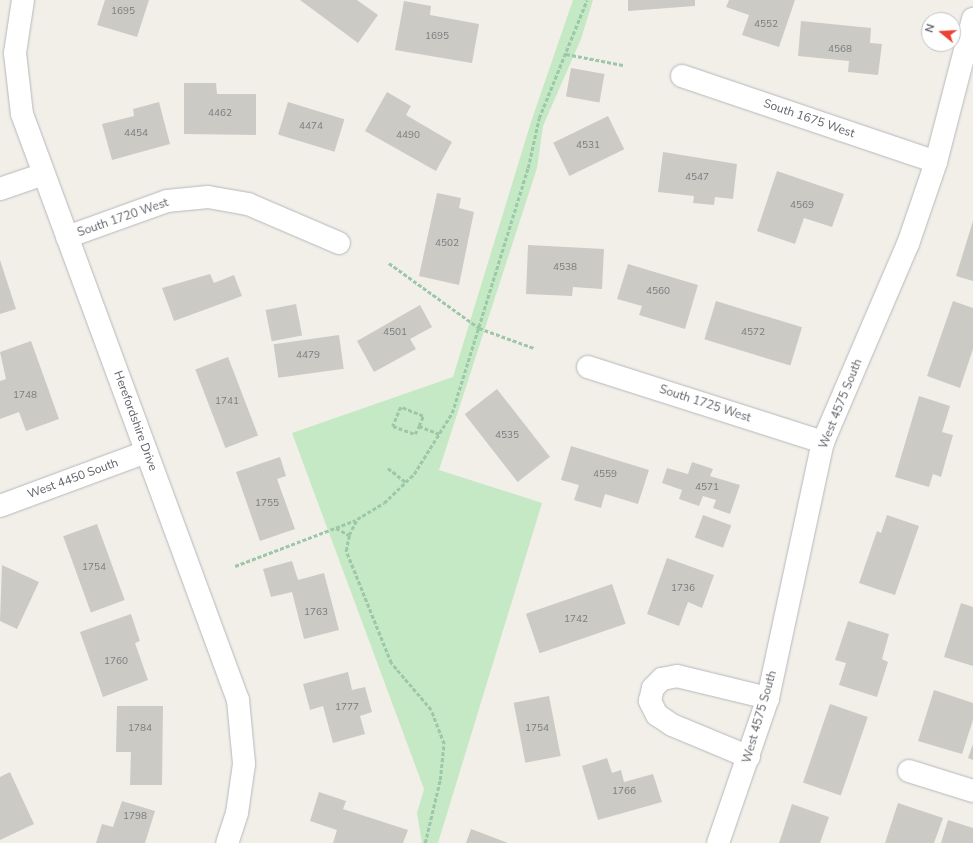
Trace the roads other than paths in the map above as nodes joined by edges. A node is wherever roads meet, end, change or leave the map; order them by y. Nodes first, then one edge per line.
1 (23, 0) edge
2 (973, 19) edge
3 (682, 76) dead end
4 (936, 162) junction
5 (44, 174) junction
6 (0, 189) edge
7 (67, 238) junction
8 (339, 243) dead end
9 (588, 367) dead end
10 (823, 442) junction
11 (146, 452) junction
12 (0, 506) edge
13 (768, 698) junction
14 (749, 757) junction
15 (909, 771) dead end
16 (973, 791) edge
17 (227, 843) edge
18 (718, 843) edge

1 - 5 street, Herefordshire Drive
2 - 4 street, West 4575 South
3 - 4 street, South 1675 West
4 - 10 street, West 4575 South
5 - 6 street
5 - 7 street, Herefordshire Drive
7 - 8 street, South 1720 West
7 - 11 street, Herefordshire Drive
9 - 10 street, South 1725 West
10 - 13 street, West 4575 South
11 - 12 street, West 4450 South
11 - 17 street, Herefordshire Drive
13 - 14 street, West 4575 South
13 - 14 street
14 - 18 street, West 4575 South
15 - 16 street

